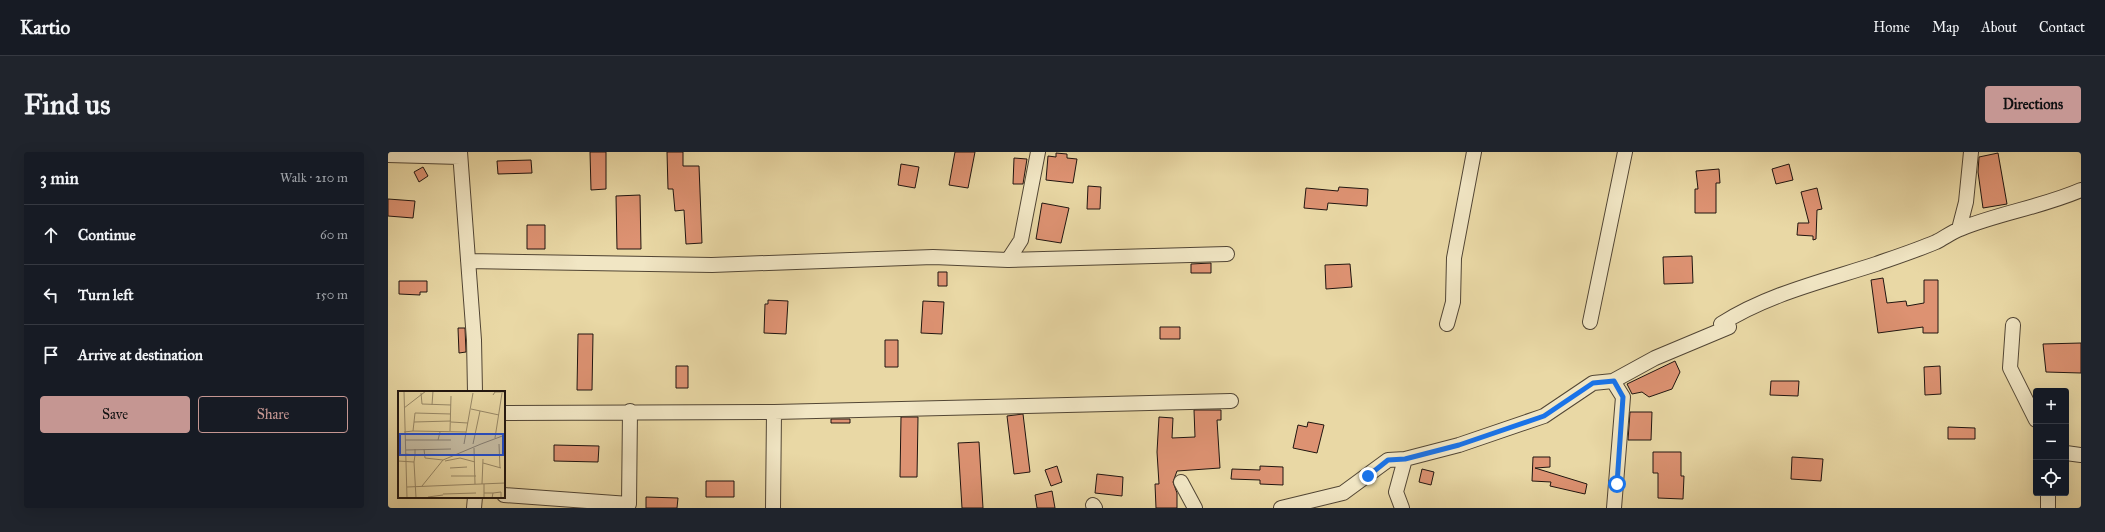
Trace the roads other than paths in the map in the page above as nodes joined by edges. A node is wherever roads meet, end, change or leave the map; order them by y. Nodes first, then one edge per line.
1 (1038, 152) edge
2 (1474, 152) edge
3 (1625, 152) edge
4 (1971, 152) edge
5 (460, 155) edge
6 (388, 156) edge
7 (2081, 190) edge
8 (1960, 229) junction
9 (1227, 254) dead end
10 (1008, 260) junction
11 (468, 261) junction
12 (1590, 322) dead end
13 (1447, 324) dead end
14 (2013, 325) dead end
15 (1614, 381) junction
16 (475, 391) edge
17 (1231, 401) dead end
18 (630, 411) junction
19 (505, 412) edge
20 (774, 412) junction
21 (2033, 414) edge
22 (2069, 453) edge
23 (2081, 455) edge
24 (1405, 459) junction
25 (1181, 482) dead end
26 (505, 495) edge
27 (2048, 496) edge
28 (475, 498) edge
29 (629, 506) edge
30 (474, 508) edge
31 (773, 508) edge
32 (1196, 508) edge
33 (1280, 508) edge
34 (1402, 508) edge
35 (1614, 508) edge
36 (2048, 508) edge

1 - 10 street
2 - 13 street
3 - 12 street
4 - 8 street
5 - 6 street
5 - 11 street
7 - 8 street
8 - 15 street
9 - 10 street
10 - 11 street
11 - 16 street
14 - 21 street
15 - 24 street
15 - 35 street
17 - 20 street
18 - 19 street
18 - 20 street
18 - 29 street
20 - 31 street
22 - 23 street
24 - 33 street
24 - 34 street
25 - 32 street
26 - 29 street
27 - 36 street
28 - 30 street

